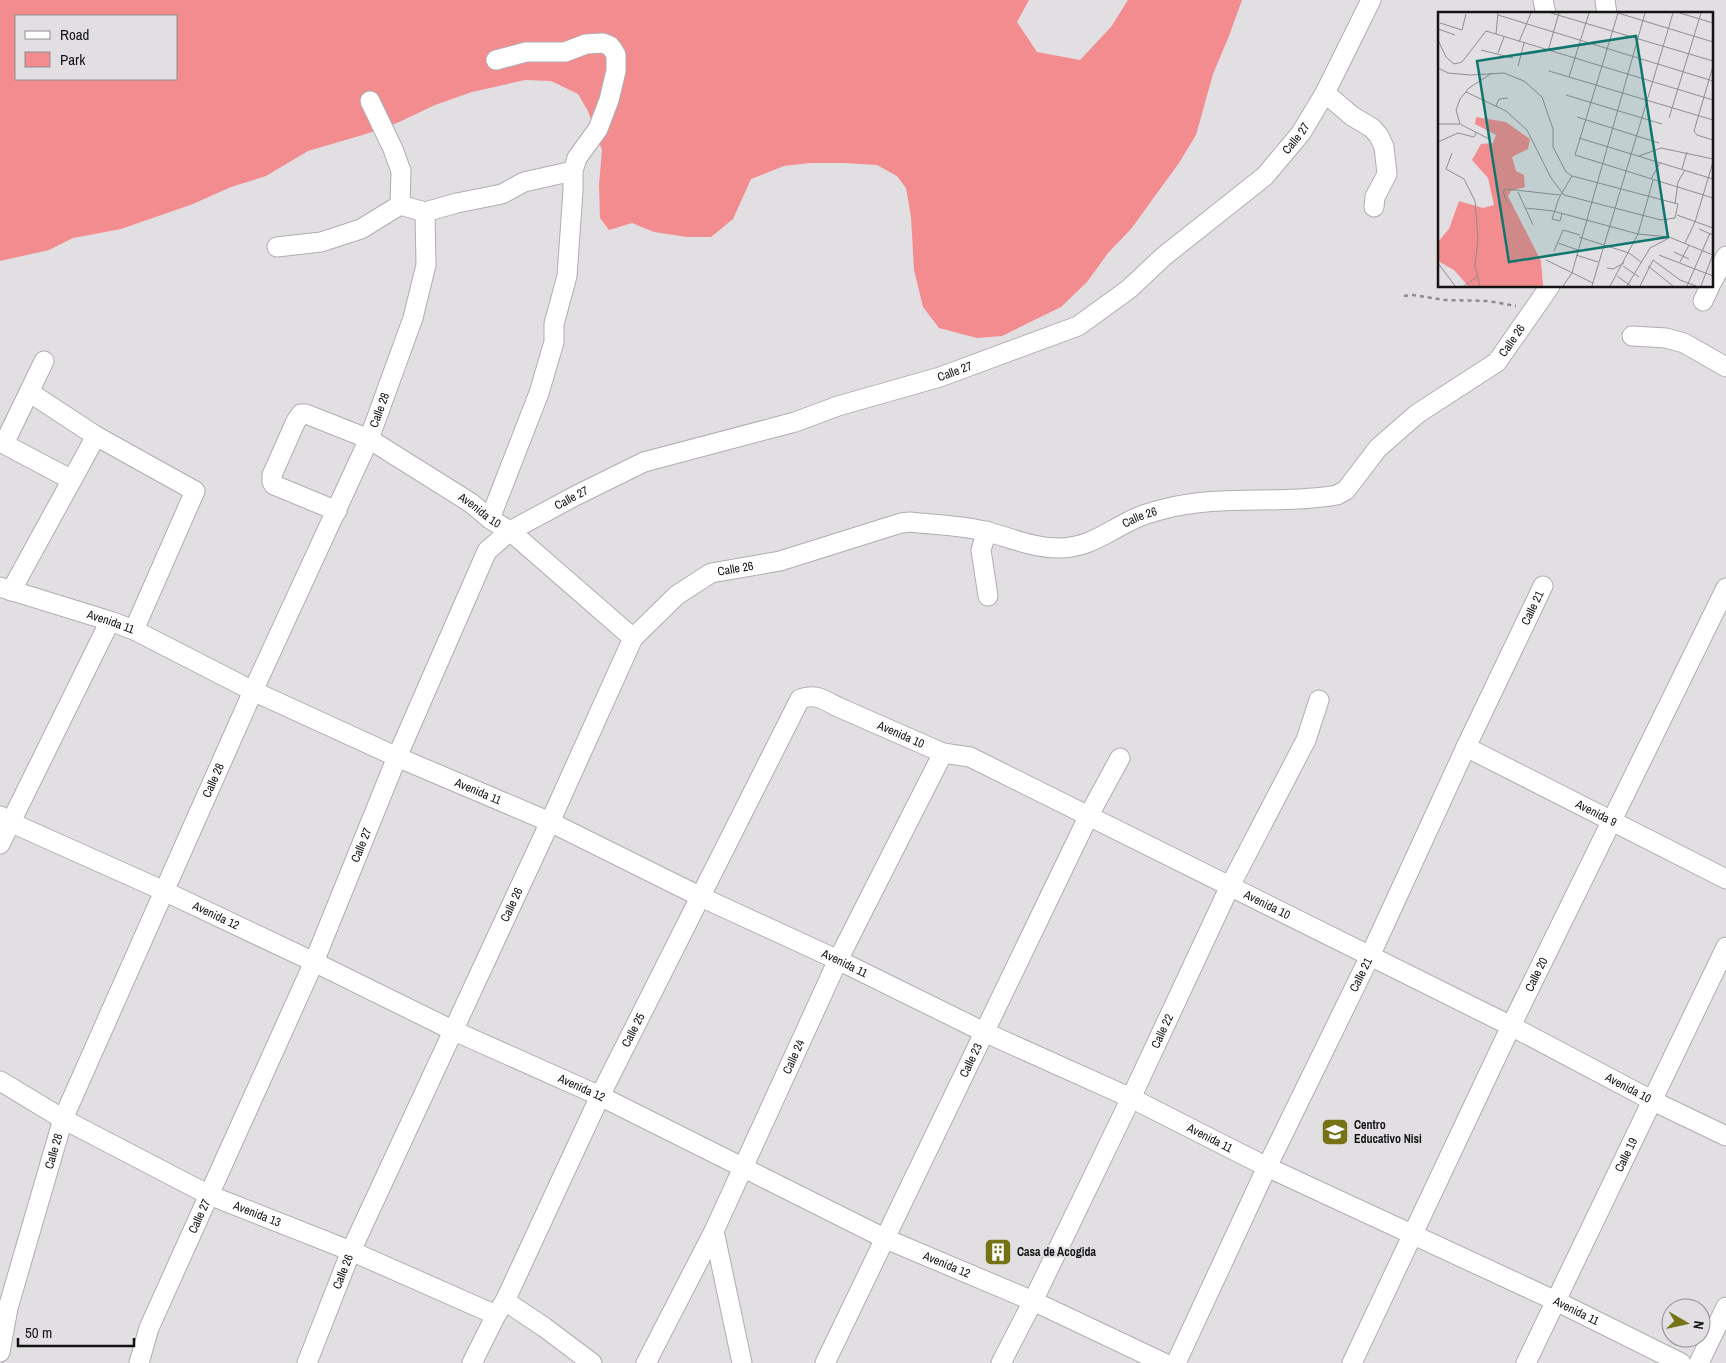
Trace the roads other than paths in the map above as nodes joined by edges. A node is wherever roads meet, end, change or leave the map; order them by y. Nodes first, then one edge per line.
1 (1371, 0) edge
2 (496, 60) dead end
3 (1325, 93) junction
4 (370, 101) dead end
5 (573, 171) junction
6 (400, 205) junction
7 (1374, 207) dead end
8 (425, 212) junction
9 (277, 247) dead end
10 (1726, 256) edge
11 (1714, 278) edge
12 (1549, 288) edge
13 (1632, 336) dead end
14 (44, 360) dead end
15 (1726, 367) edge
16 (29, 392) junction
17 (96, 436) junction
18 (369, 439) junction
19 (2, 443) edge
20 (72, 480) junction
21 (337, 511) junction
22 (490, 519) junction
23 (510, 531) junction
24 (987, 531) junction
25 (1543, 586) dead end
26 (1726, 588) edge
27 (5, 589) edge
28 (988, 596) dead end
29 (1721, 612) edge
30 (110, 621) junction
31 (134, 630) junction
32 (633, 638) junction
33 (253, 691) junction
34 (800, 699) joint
35 (1319, 700) dead end
36 (1466, 747) junction
37 (943, 753) junction
38 (397, 757) junction
39 (1120, 758) dead end
40 (1088, 815) junction
41 (6, 819) edge
42 (550, 822) junction
43 (1611, 822) junction
44 (0, 844) edge
45 (1726, 879) edge
46 (1230, 886) junction
47 (164, 891) junction
48 (701, 897) junction
49 (1726, 946) edge
50 (1370, 956) junction
51 (838, 960) junction
52 (314, 962) junction
53 (1511, 1026) junction
54 (452, 1030) junction
55 (984, 1032) junction
56 (0, 1080) edge
57 (600, 1096) junction
58 (1131, 1098) junction
59 (1653, 1101) junction
60 (63, 1118) junction
61 (1726, 1136) edge
62 (744, 1167) junction
63 (1267, 1167) junction
64 (209, 1195) junction
65 (714, 1231) junction
66 (1413, 1236) junction
67 (886, 1239) junction
68 (351, 1251) junction
69 (1033, 1301) junction
70 (1556, 1301) junction
71 (1726, 1307) edge
72 (500, 1308) junction
73 (0, 1352) edge
74 (139, 1363) edge
75 (307, 1363) edge
76 (472, 1363) edge
77 (592, 1363) edge
78 (646, 1363) edge
79 (742, 1363) edge
80 (825, 1363) edge
81 (1001, 1363) edge
82 (1164, 1363) edge
83 (1176, 1363) edge
84 (1352, 1363) edge
85 (1526, 1363) edge
86 (1681, 1363) edge
87 (1699, 1363) edge

1 - 3 street, Calle 27
2 - 5 street
3 - 7 street
3 - 23 street, Calle 27
4 - 6 street
5 - 8 street
5 - 22 street
6 - 8 street
6 - 9 street
8 - 18 street, Calle 28
10 - 11 street
12 - 24 street, Calle 26
13 - 15 street
14 - 16 street
16 - 17 street
16 - 19 street
17 - 20 street
17 - 31 street
18 - 21 street, Calle 28
18 - 21 street, Avenida 10
18 - 22 street, Avenida 10
19 - 20 street
20 - 27 street
21 - 33 street, Calle 28
22 - 23 street, Avenida 10
23 - 32 street, Avenida 10
23 - 38 street, Calle 27
24 - 28 street
24 - 32 street, Calle 26
25 - 36 street, Calle 21
26 - 29 street, Calle 20
27 - 30 street, Avenida 11
29 - 43 street, Calle 20
30 - 31 street, Avenida 11
30 - 41 street
31 - 33 street, Avenida 11
32 - 42 street, Calle 26
33 - 38 street, Avenida 11
33 - 47 street, Calle 28
34 - 37 street, Avenida 10
34 - 48 street, Calle 25
35 - 46 street, Calle 22
36 - 43 street, Avenida 9
36 - 50 street, Calle 21
37 - 40 street, Avenida 10
37 - 51 street, Calle 24
38 - 42 street, Avenida 11
38 - 52 street, Calle 27
39 - 40 street, Calle 23
40 - 46 street, Avenida 10
40 - 55 street, Calle 23
41 - 44 street
41 - 47 street, Avenida 12
42 - 48 street, Avenida 11
42 - 54 street, Calle 26
43 - 45 street, Avenida 9
43 - 53 street, Calle 20
46 - 50 street, Avenida 10
46 - 58 street, Calle 22
47 - 52 street, Avenida 12
47 - 60 street, Calle 28
48 - 51 street, Avenida 11
48 - 57 street, Calle 25
49 - 59 street, Calle 19
50 - 53 street, Avenida 10
50 - 63 street, Calle 21
51 - 55 street, Avenida 11
51 - 62 street, Calle 24
52 - 54 street, Avenida 12
52 - 64 street, Calle 27
53 - 59 street, Avenida 10
53 - 66 street, Calle 20
54 - 57 street, Avenida 12
54 - 68 street, Calle 26
55 - 58 street, Avenida 11
55 - 67 street, Calle 23
56 - 60 street, Avenida 13
57 - 62 street, Avenida 12
57 - 72 street, Calle 25
58 - 63 street, Avenida 11
58 - 69 street, Calle 22
59 - 61 street, Avenida 10
59 - 70 street, Calle 19
60 - 64 street, Avenida 13
60 - 73 street, Calle 28
62 - 65 street, Calle 24
62 - 67 street, Avenida 12
63 - 66 street, Avenida 11
63 - 83 street, Calle 21
64 - 68 street, Avenida 13
64 - 74 street, Calle 27
65 - 78 street, Calle 24
65 - 79 street
66 - 70 street, Avenida 11
66 - 84 street, Calle 20
67 - 69 street, Avenida 12
67 - 80 street, Calle 23
68 - 72 street, Avenida 13
68 - 75 street, Calle 26
69 - 81 street, Calle 22
69 - 82 street, Avenida 12
70 - 85 street, Calle 19
70 - 86 street, Avenida 11
71 - 87 street
72 - 76 street, Calle 25
72 - 77 street, Avenida 13

